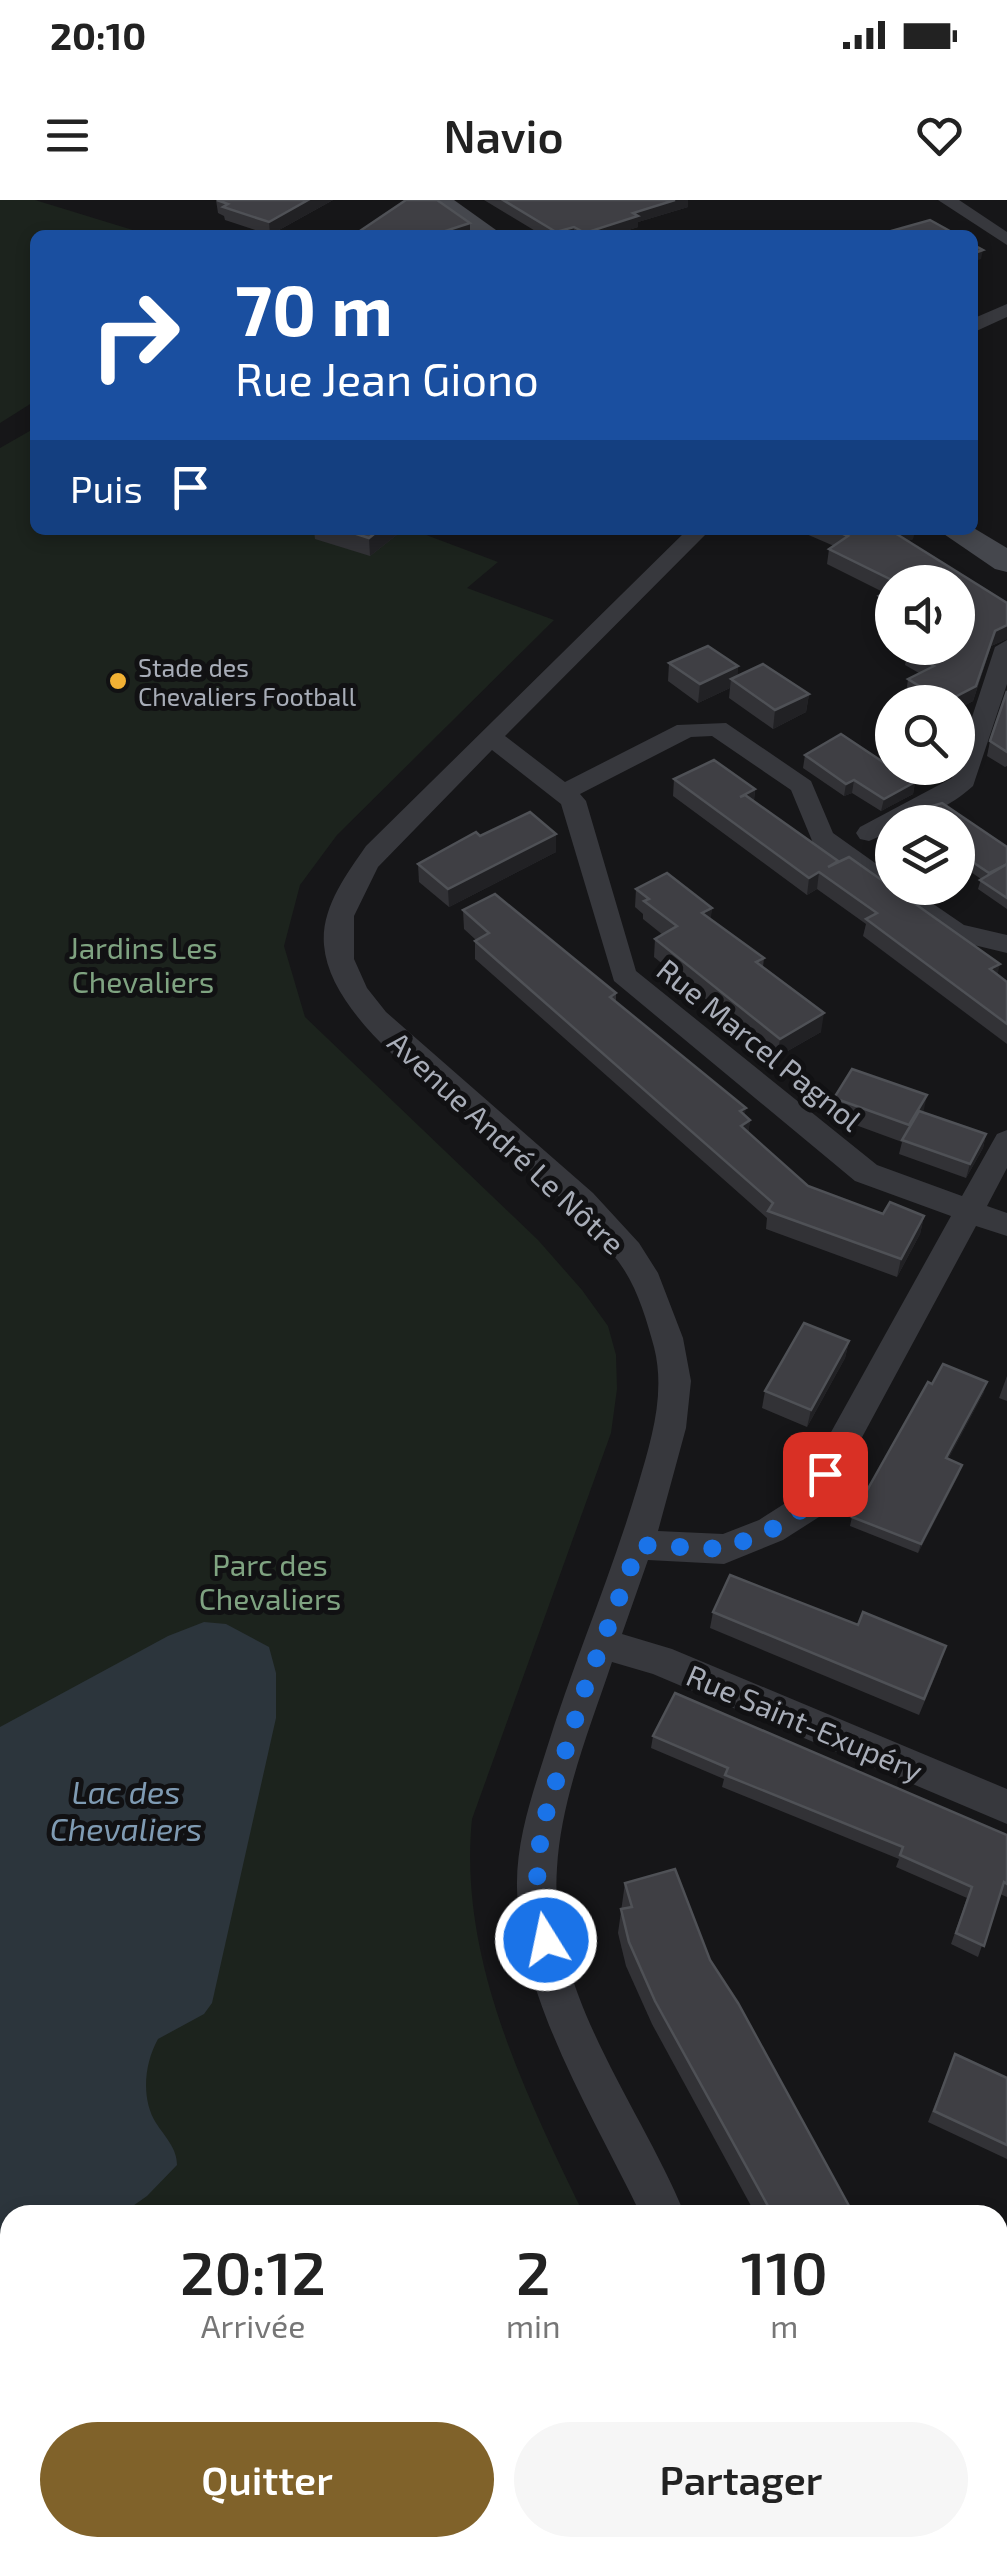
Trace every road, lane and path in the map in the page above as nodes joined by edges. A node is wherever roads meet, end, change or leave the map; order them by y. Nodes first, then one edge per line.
1 (436, 200) edge
2 (947, 200) edge
3 (482, 230) edge
4 (1007, 240) edge
5 (1007, 310) edge
6 (978, 324) edge
7 (694, 535) edge
8 (962, 535) edge
9 (1007, 562) edge
10 (1007, 647) edge
11 (491, 736) junction
12 (563, 793) junction
13 (869, 833) dead end
14 (875, 874) edge
15 (917, 905) edge
16 (1007, 944) edge
17 (1007, 1142) edge
18 (972, 1211) junction
19 (1007, 1225) edge
20 (639, 1545) junction
21 (600, 1643) junction
22 (1007, 1807) edge
23 (659, 2205) edge

1 - 3 main road
2 - 4 street
5 - 6 street
7 - 11 street, Avenue André Le Nôtre
8 - 9 main road
10 - 13 street
11 - 12 street, Rue Marcel Pagnol
11 - 20 street, Avenue André Le Nôtre
12 - 14 street
12 - 18 street, Rue Marcel Pagnol
15 - 16 street
17 - 18 street
18 - 19 street, Rue Marcel Pagnol
18 - 20 street
20 - 21 street, Avenue André Le Nôtre
21 - 22 street, Rue Saint-Exupéry
21 - 23 street, Avenue André Le Nôtre

